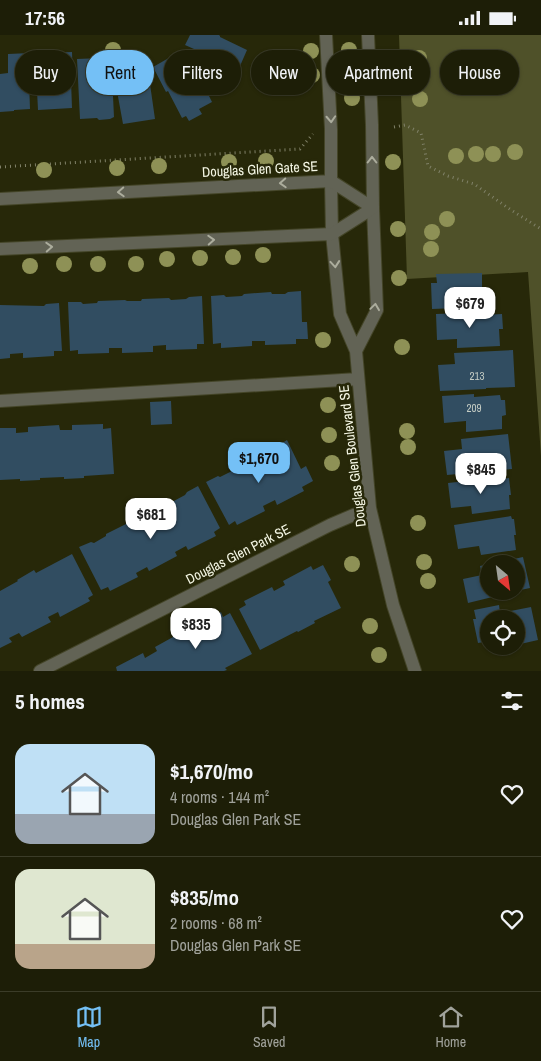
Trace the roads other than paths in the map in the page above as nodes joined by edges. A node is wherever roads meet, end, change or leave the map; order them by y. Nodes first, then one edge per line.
1 (326, 35) edge
2 (368, 35) edge
3 (331, 181) junction
4 (0, 199) edge
5 (372, 208) junction
6 (332, 234) junction
7 (0, 249) edge
8 (356, 351) junction
9 (358, 379) junction
10 (0, 401) edge
11 (370, 507) junction
12 (40, 671) edge
13 (415, 671) edge

1 -> 3 street, Douglas Glen Boulevard SE
5 -> 2 street
3 -> 4 street, Douglas Glen Gate SE
3 - 5 street, Douglas Glen Gate SE
3 - 6 street, Douglas Glen Boulevard SE
5 - 6 street
8 -> 5 street
7 -> 6 street
6 -> 8 street, Douglas Glen Boulevard SE
8 - 9 street, Douglas Glen Boulevard SE
9 - 10 street
9 - 11 street, Douglas Glen Boulevard SE
11 - 12 street, Douglas Glen Park SE
11 - 13 street, Douglas Glen Boulevard SE

